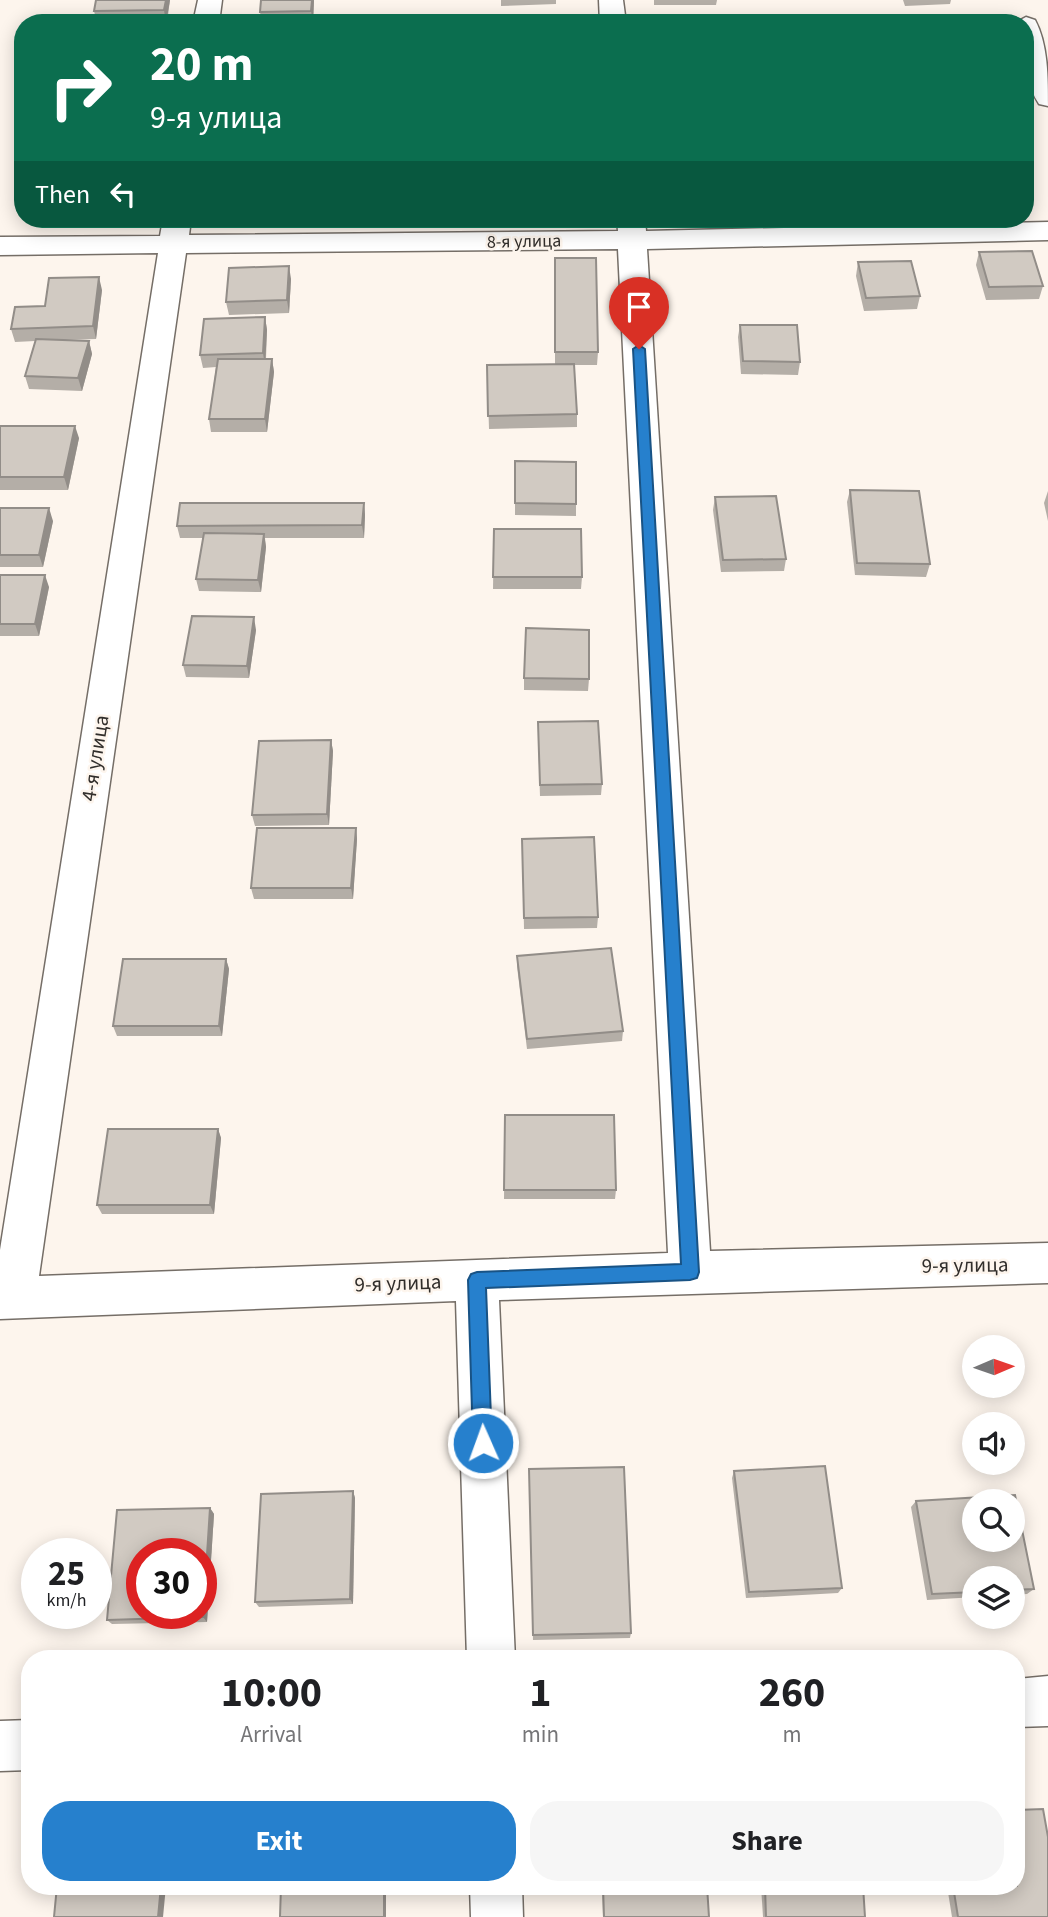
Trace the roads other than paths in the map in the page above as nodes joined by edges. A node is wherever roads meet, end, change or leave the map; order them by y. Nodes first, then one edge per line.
1 (1034, 53) edge
2 (1048, 98) edge
3 (632, 230) edge
4 (1048, 231) edge
5 (175, 232) edge
6 (0, 246) edge
7 (1048, 1263) edge
8 (690, 1272) junction
9 (477, 1280) junction
10 (7, 1298) edge
11 (491, 1650) edge
12 (1048, 1701) edge
13 (1025, 1702) edge
14 (21, 1745) edge
15 (0, 1746) edge
16 (496, 1895) edge
17 (497, 1917) edge

1 - 2 street
3 - 4 street, 8-я улица
3 - 5 street, 8-я улица
3 - 8 street
5 - 6 street, 8-я улица
5 - 10 street, 4-я улица
7 - 8 street, 9-я улица
8 - 9 street, 9-я улица
9 - 10 street, 9-я улица
9 - 11 street
12 - 13 street
14 - 15 street
16 - 17 street

